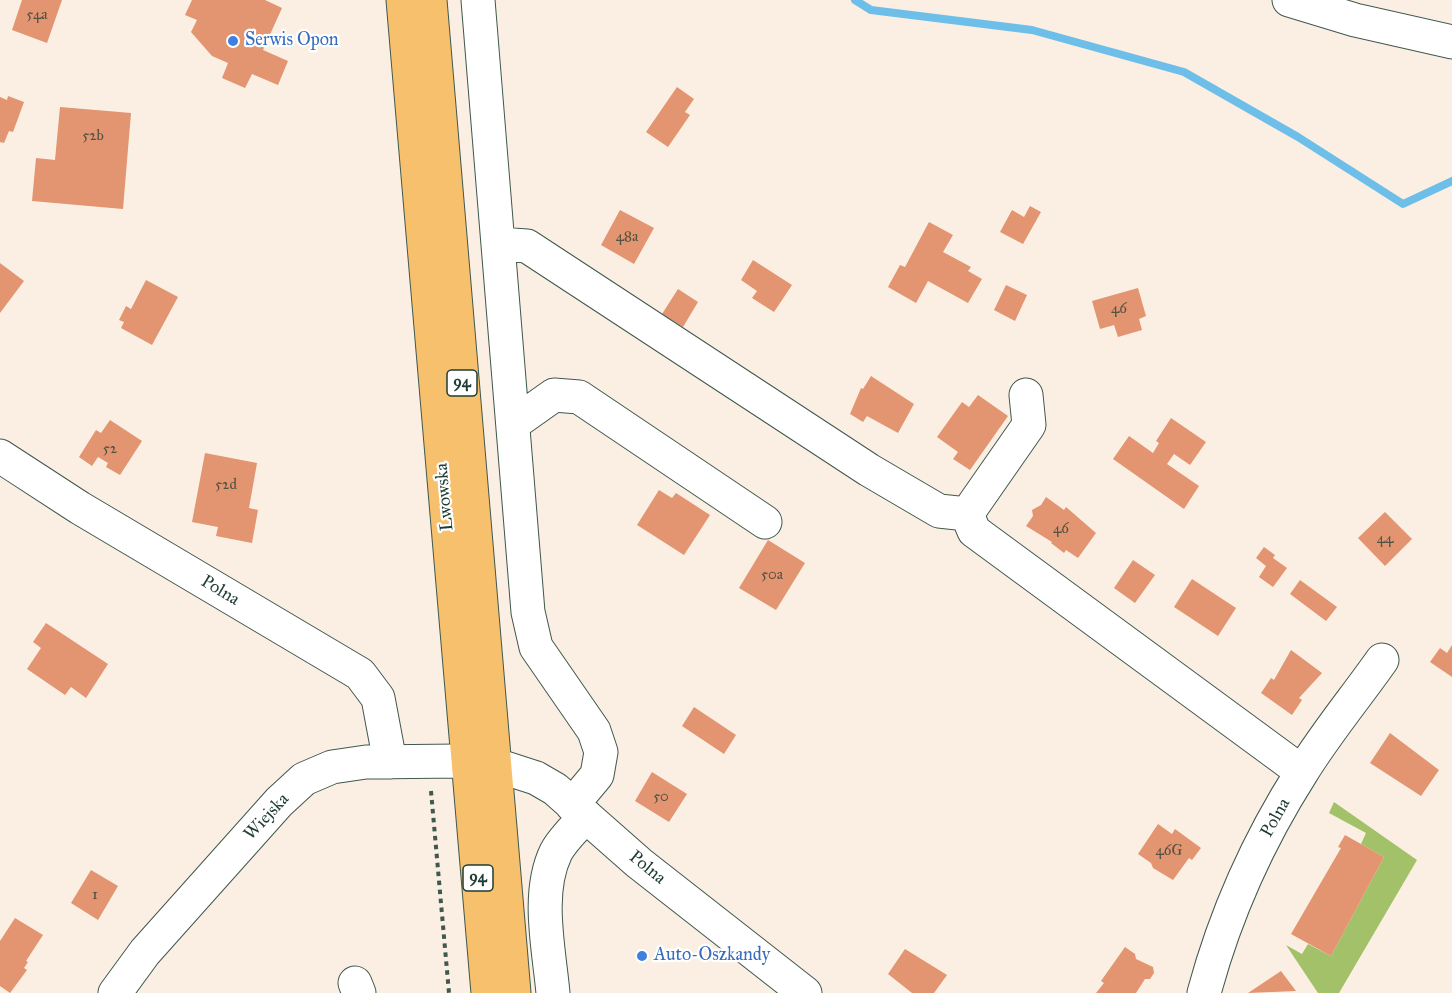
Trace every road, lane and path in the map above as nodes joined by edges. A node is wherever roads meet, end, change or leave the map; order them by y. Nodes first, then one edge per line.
1 (403, 0) edge
2 (430, 0) edge
3 (478, 0) edge
4 (1289, 0) edge
5 (1452, 42) edge
6 (498, 244) junction
7 (1026, 395) dead end
8 (513, 424) junction
9 (0, 456) edge
10 (967, 514) junction
11 (765, 522) dead end
12 (1382, 660) dead end
13 (390, 762) junction
14 (481, 764) junction
15 (1302, 772) junction
16 (430, 780) dead end
17 (579, 810) junction
18 (115, 993) edge
19 (449, 993) edge
20 (488, 993) edge
21 (514, 993) edge
22 (553, 993) edge
23 (805, 993) edge
24 (1203, 993) edge

1 - 14 main road, Lwowska / 94
2 - 14 main road, Lwowska / 94
3 - 6 street
4 - 5 street
6 - 8 street
6 - 10 street
7 - 10 street
8 - 11 street
8 - 17 street
9 - 13 street, Polna
10 - 15 street
12 - 15 street, Polna
13 - 14 street, Wiejska
13 - 18 street, Wiejska
14 - 17 street, Polna
14 - 20 main road, Lwowska / 94
14 - 21 main road, Lwowska / 94
15 - 24 street, Polna
16 - 19 path
17 - 22 street
17 - 23 street, Polna

